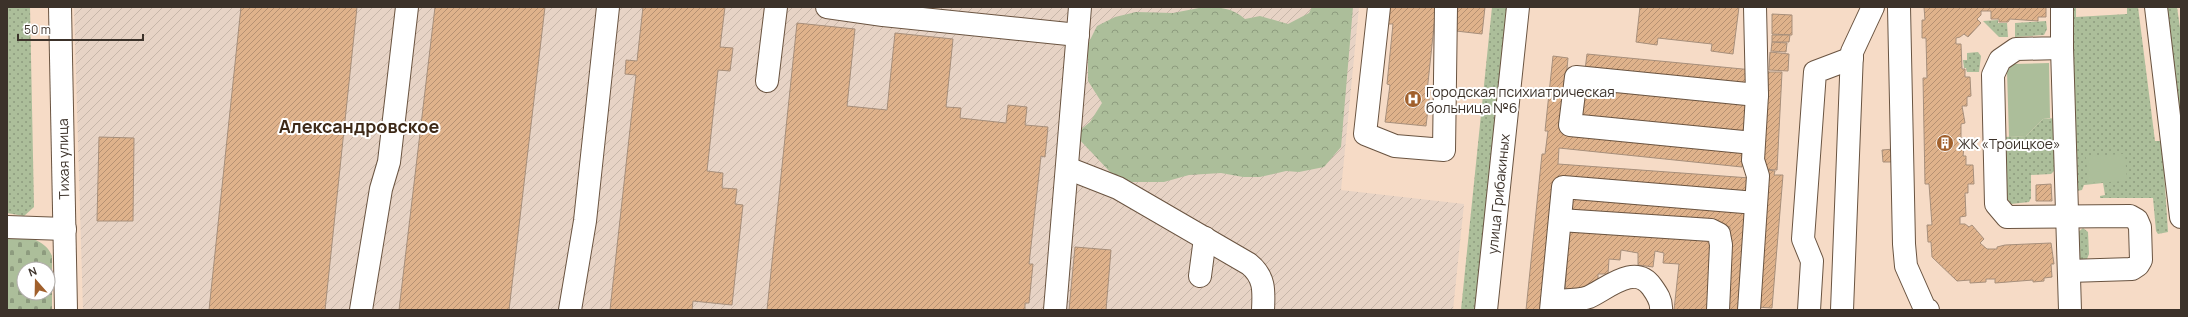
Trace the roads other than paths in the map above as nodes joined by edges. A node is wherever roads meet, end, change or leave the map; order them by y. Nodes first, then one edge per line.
1 (60, 7) edge
2 (407, 7) edge
3 (608, 7) edge
4 (776, 7) edge
5 (828, 7) edge
6 (1080, 7) edge
7 (1379, 7) edge
8 (1446, 7) edge
9 (1518, 7) edge
10 (1756, 7) edge
11 (1873, 7) edge
12 (1899, 7) edge
13 (2062, 7) edge
14 (2156, 7) edge
15 (1078, 35) junction
16 (2062, 48) junction
17 (1852, 58) junction
18 (767, 81) dead end
19 (1757, 95) junction
20 (1753, 143) junction
21 (1067, 168) junction
22 (1756, 204) junction
23 (2067, 216) junction
24 (2181, 217) edge
25 (1560, 220) junction
26 (7, 227) edge
27 (65, 229) junction
28 (1205, 238) junction
29 (2069, 271) junction
30 (1200, 276) dead end
31 (1552, 306) edge
32 (66, 310) edge
33 (362, 310) edge
34 (570, 310) edge
35 (1055, 310) edge
36 (1263, 310) edge
37 (1486, 310) edge
38 (1661, 310) edge
39 (1718, 310) edge
40 (1749, 310) edge
41 (1809, 310) edge
42 (1842, 310) edge
43 (1928, 310) edge
44 (2070, 310) edge

1 - 27 street, Тихая улица
2 - 33 street
3 - 34 street
4 - 18 street
5 - 15 street
6 - 15 street
7 - 8 street
9 - 37 street, улица Грибакиных
10 - 19 street
11 - 17 street
12 - 43 street
13 - 16 street
14 - 24 street
15 - 21 street
16 - 23 street
16 - 23 street
17 - 41 street
17 - 42 street
19 - 20 street
19 - 20 street
20 - 22 street
21 - 28 street
21 - 35 street
22 - 25 street
22 - 40 street
23 - 29 street
23 - 29 street
25 - 31 street
25 - 39 street
26 - 27 street
27 - 32 street, Тихая улица
28 - 30 street
28 - 36 street
29 - 44 street
31 - 38 street

